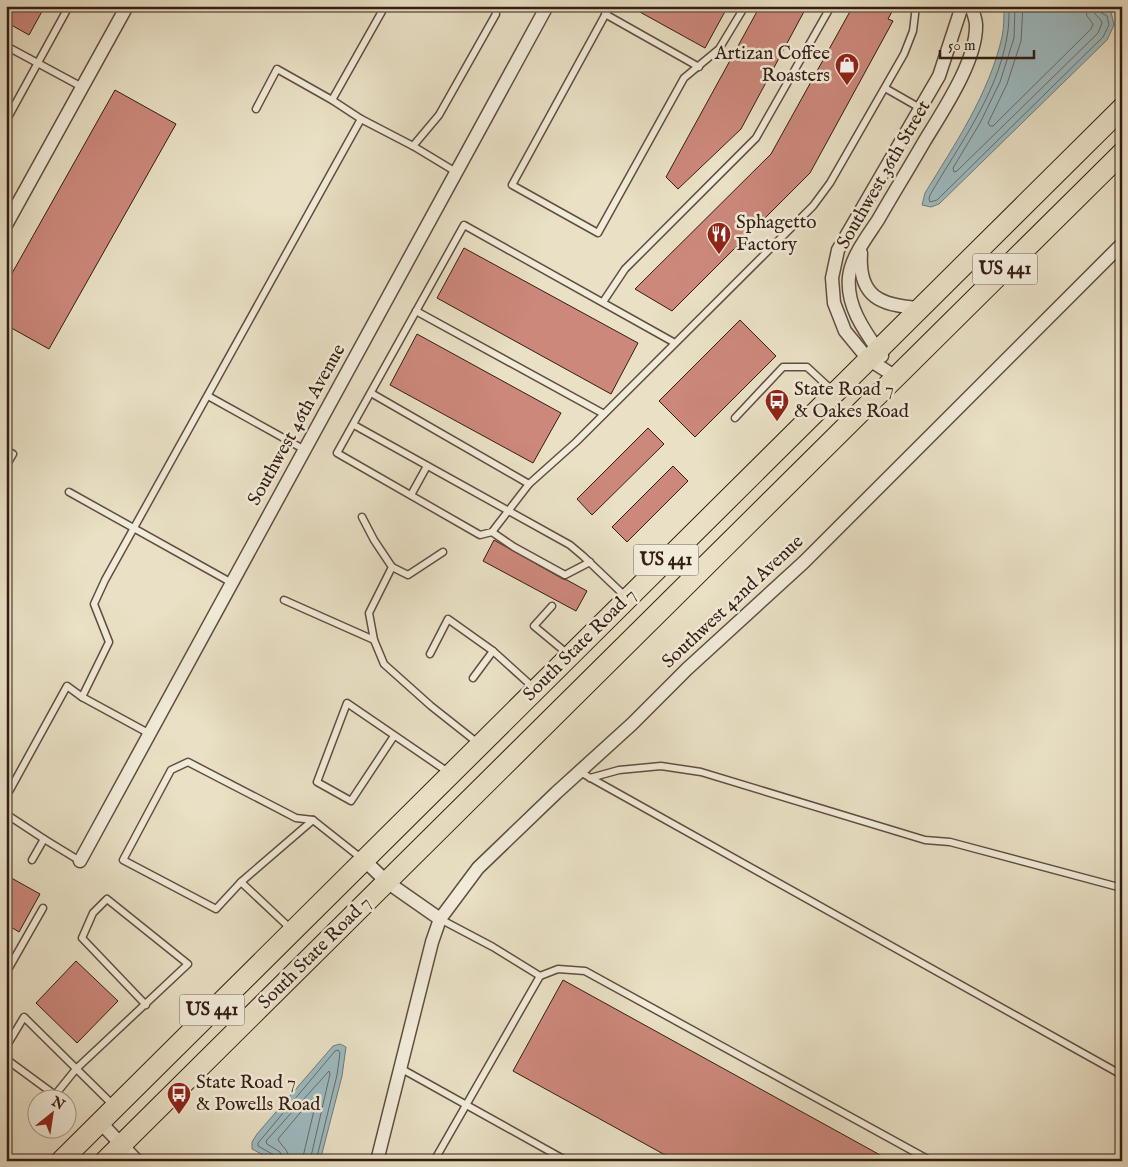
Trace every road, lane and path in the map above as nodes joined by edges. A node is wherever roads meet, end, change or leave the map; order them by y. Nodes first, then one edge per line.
1 (70, 6) edge
2 (127, 6) edge
3 (385, 6) edge
4 (494, 6) edge
5 (547, 6) edge
6 (610, 6) edge
7 (745, 6) edge
8 (831, 6) edge
9 (916, 6) edge
10 (962, 6) edge
11 (971, 6) edge
12 (604, 14) junction
13 (6, 46) edge
14 (38, 63) junction
15 (699, 67) junction
16 (82, 87) junction
17 (884, 88) junction
18 (332, 100) junction
19 (920, 108) junction
20 (1122, 108) edge
21 (256, 109) dead end
22 (361, 119) junction
23 (6, 121) edge
24 (924, 143) junction
25 (413, 146) junction
26 (1122, 153) edge
27 (456, 172) junction
28 (6, 225) edge
29 (1122, 244) edge
30 (861, 248) junction
31 (602, 302) junction
32 (920, 308) junction
33 (416, 311) junction
34 (675, 342) junction
35 (873, 355) junction
36 (896, 377) junction
37 (835, 392) junction
38 (372, 393) junction
39 (208, 396) junction
40 (604, 414) junction
41 (735, 418) dead end
42 (354, 425) junction
43 (6, 450) edge
44 (305, 450) junction
45 (6, 466) edge
46 (427, 466) junction
47 (529, 484) junction
48 (69, 492) dead end
49 (411, 495) junction
50 (508, 511) junction
51 (362, 517) dead end
52 (134, 528) junction
53 (492, 532) junction
54 (443, 552) dead end
55 (590, 562) junction
56 (392, 567) junction
57 (232, 584) junction
58 (627, 598) junction
59 (284, 600) dead end
60 (552, 606) dead end
61 (374, 640) junction
62 (493, 651) junction
63 (430, 654) dead end
64 (616, 654) junction
65 (570, 656) junction
66 (473, 678) dead end
67 (535, 690) junction
68 (82, 697) junction
69 (150, 734) junction
70 (394, 736) junction
71 (480, 744) junction
72 (451, 774) junction
73 (585, 775) junction
74 (6, 797) edge
75 (6, 814) edge
76 (313, 820) junction
77 (44, 840) junction
78 (32, 860) dead end
79 (80, 860) joint
80 (364, 860) junction
81 (241, 882) junction
82 (386, 882) junction
83 (1122, 888) edge
84 (43, 908) dead end
85 (440, 919) junction
86 (292, 931) junction
87 (6, 973) edge
88 (540, 976) junction
89 (146, 1006) junction
90 (6, 1047) edge
91 (6, 1060) edge
92 (400, 1068) junction
93 (76, 1069) junction
94 (1122, 1075) edge
95 (466, 1104) junction
96 (115, 1107) junction
97 (100, 1122) junction
98 (121, 1145) junction
99 (60, 1161) edge
100 (105, 1161) edge
101 (137, 1161) edge
102 (377, 1161) edge
103 (434, 1161) edge
104 (566, 1161) edge
105 (931, 1161) edge

1 - 14 lane
2 - 16 street
3 - 18 lane
4 - 25 lane
5 - 27 street, Southwest 46th Avenue
6 - 12 lane
7 - 15 lane
8 - 31 lane
9 - 17 lane
10 - 19 street, Southwest 36th Street
11 - 24 street, Southwest 36th Street
12 - 15 lane
12 - 15 lane
13 - 14 lane
14 - 16 lane
14 - 23 lane
16 - 28 street
17 - 19 lane
17 - 34 lane
18 - 21 lane
18 - 22 lane
19 - 24 street
19 - 35 street, Southwest 36th Street
20 - 32 main road, South State Road 7 / US 441
22 - 25 lane
22 - 39 lane
24 - 30 street, Southwest 36th Street
25 - 27 lane
26 - 36 main road, South State Road 7 / US 441
27 - 44 street, Southwest 46th Avenue
29 - 73 street, Southwest 42nd Avenue
30 - 32 street
30 - 35 street, Southwest 36th Street
31 - 33 lane
31 - 34 lane
32 - 35 main road, South State Road 7 / US 441
33 - 38 lane
33 - 40 lane
34 - 40 lane
35 - 36 street, Southwest 36th Street
35 - 37 main road, South State Road 7 / US 441
36 - 64 main road, South State Road 7 / US 441
37 - 41 lane
37 - 58 main road, South State Road 7 / US 441
38 - 42 lane
38 - 47 lane
39 - 44 lane
39 - 52 lane
40 - 47 lane
42 - 46 lane
42 - 49 lane
43 - 45 lane
44 - 57 street, Southwest 46th Avenue
46 - 49 lane
46 - 50 lane
47 - 50 lane
48 - 52 lane
49 - 53 lane
50 - 53 lane
50 - 55 lane
51 - 56 lane
52 - 57 lane
52 - 68 lane
53 - 55 lane
54 - 56 lane
55 - 58 lane
56 - 61 lane
57 - 69 street, Southwest 46th Avenue
58 - 64 main road
58 - 65 main road, South State Road 7 / US 441
59 - 61 lane
60 - 65 lane
61 - 71 lane
62 - 63 lane
62 - 66 lane
62 - 67 lane
64 - 82 main road, South State Road 7 / US 441
65 - 67 main road, South State Road 7 / US 441
67 - 71 main road, South State Road 7 / US 441
68 - 69 lane
68 - 74 lane
69 - 79 street, Southwest 46th Avenue
70 - 70 lane
70 - 72 lane
71 - 72 main road, South State Road 7 / US 441
72 - 80 main road, South State Road 7 / US 441
73 - 83 lane
73 - 85 street, Southwest 42nd Avenue
73 - 94 lane
75 - 77 lane
76 - 80 lane
76 - 81 lane
76 - 81 lane
77 - 78 lane
77 - 79 lane
80 - 82 street
80 - 86 main road, South State Road 7 / US 441
81 - 86 lane
82 - 85 street
82 - 98 main road, South State Road 7 / US 441
84 - 87 lane
85 - 88 lane
85 - 92 street, Southwest 42nd Avenue
86 - 96 main road, South State Road 7 / US 441
88 - 95 lane
88 - 105 lane
89 - 89 lane
89 - 93 lane
90 - 93 lane
91 - 93 lane
92 - 95 lane
92 - 102 street, Southwest 42nd Avenue
93 - 96 lane
95 - 103 lane
95 - 104 lane
96 - 97 main road, South State Road 7 / US 441
97 - 98 street
97 - 99 main road, South State Road 7 / US 441
98 - 100 main road, South State Road 7 / US 441
98 - 101 street

